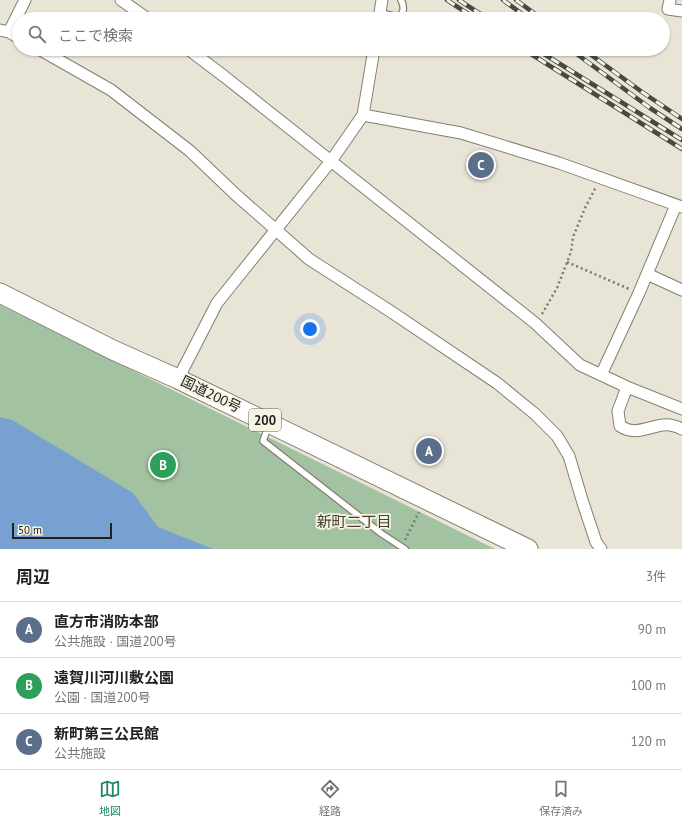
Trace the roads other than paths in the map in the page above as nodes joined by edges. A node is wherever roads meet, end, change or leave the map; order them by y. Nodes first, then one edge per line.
1 (25, 0) edge
2 (121, 0) edge
3 (382, 0) edge
4 (401, 0) edge
5 (670, 0) edge
6 (682, 11) edge
7 (19, 12) edge
8 (138, 12) edge
9 (380, 12) edge
10 (402, 12) edge
11 (51, 56) edge
12 (198, 56) edge
13 (373, 56) edge
14 (363, 115) junction
15 (332, 162) junction
16 (679, 206) edge
17 (276, 231) junction
18 (647, 274) junction
19 (682, 290) edge
20 (0, 293) edge
21 (602, 375) junction
22 (178, 379) junction
23 (627, 387) junction
24 (682, 409) edge
25 (270, 423) junction
26 (682, 429) edge
27 (403, 548) edge
28 (528, 549) edge
29 (601, 549) edge

1 - 7 street
2 - 8 street
3 - 9 street
4 - 10 lane
5 - 6 street
11 - 17 street
12 - 15 street
13 - 14 street
14 - 15 street
14 - 16 street
15 - 17 street
15 - 21 street
16 - 18 street
17 - 22 street
17 - 29 street
18 - 19 street
18 - 21 street
20 - 22 highway, 国道200号 / 200
21 - 23 street
22 - 25 highway, 国道200号 / 200
23 - 24 street
23 - 26 street
25 - 27 lane
25 - 28 highway, 国道200号 / 200

